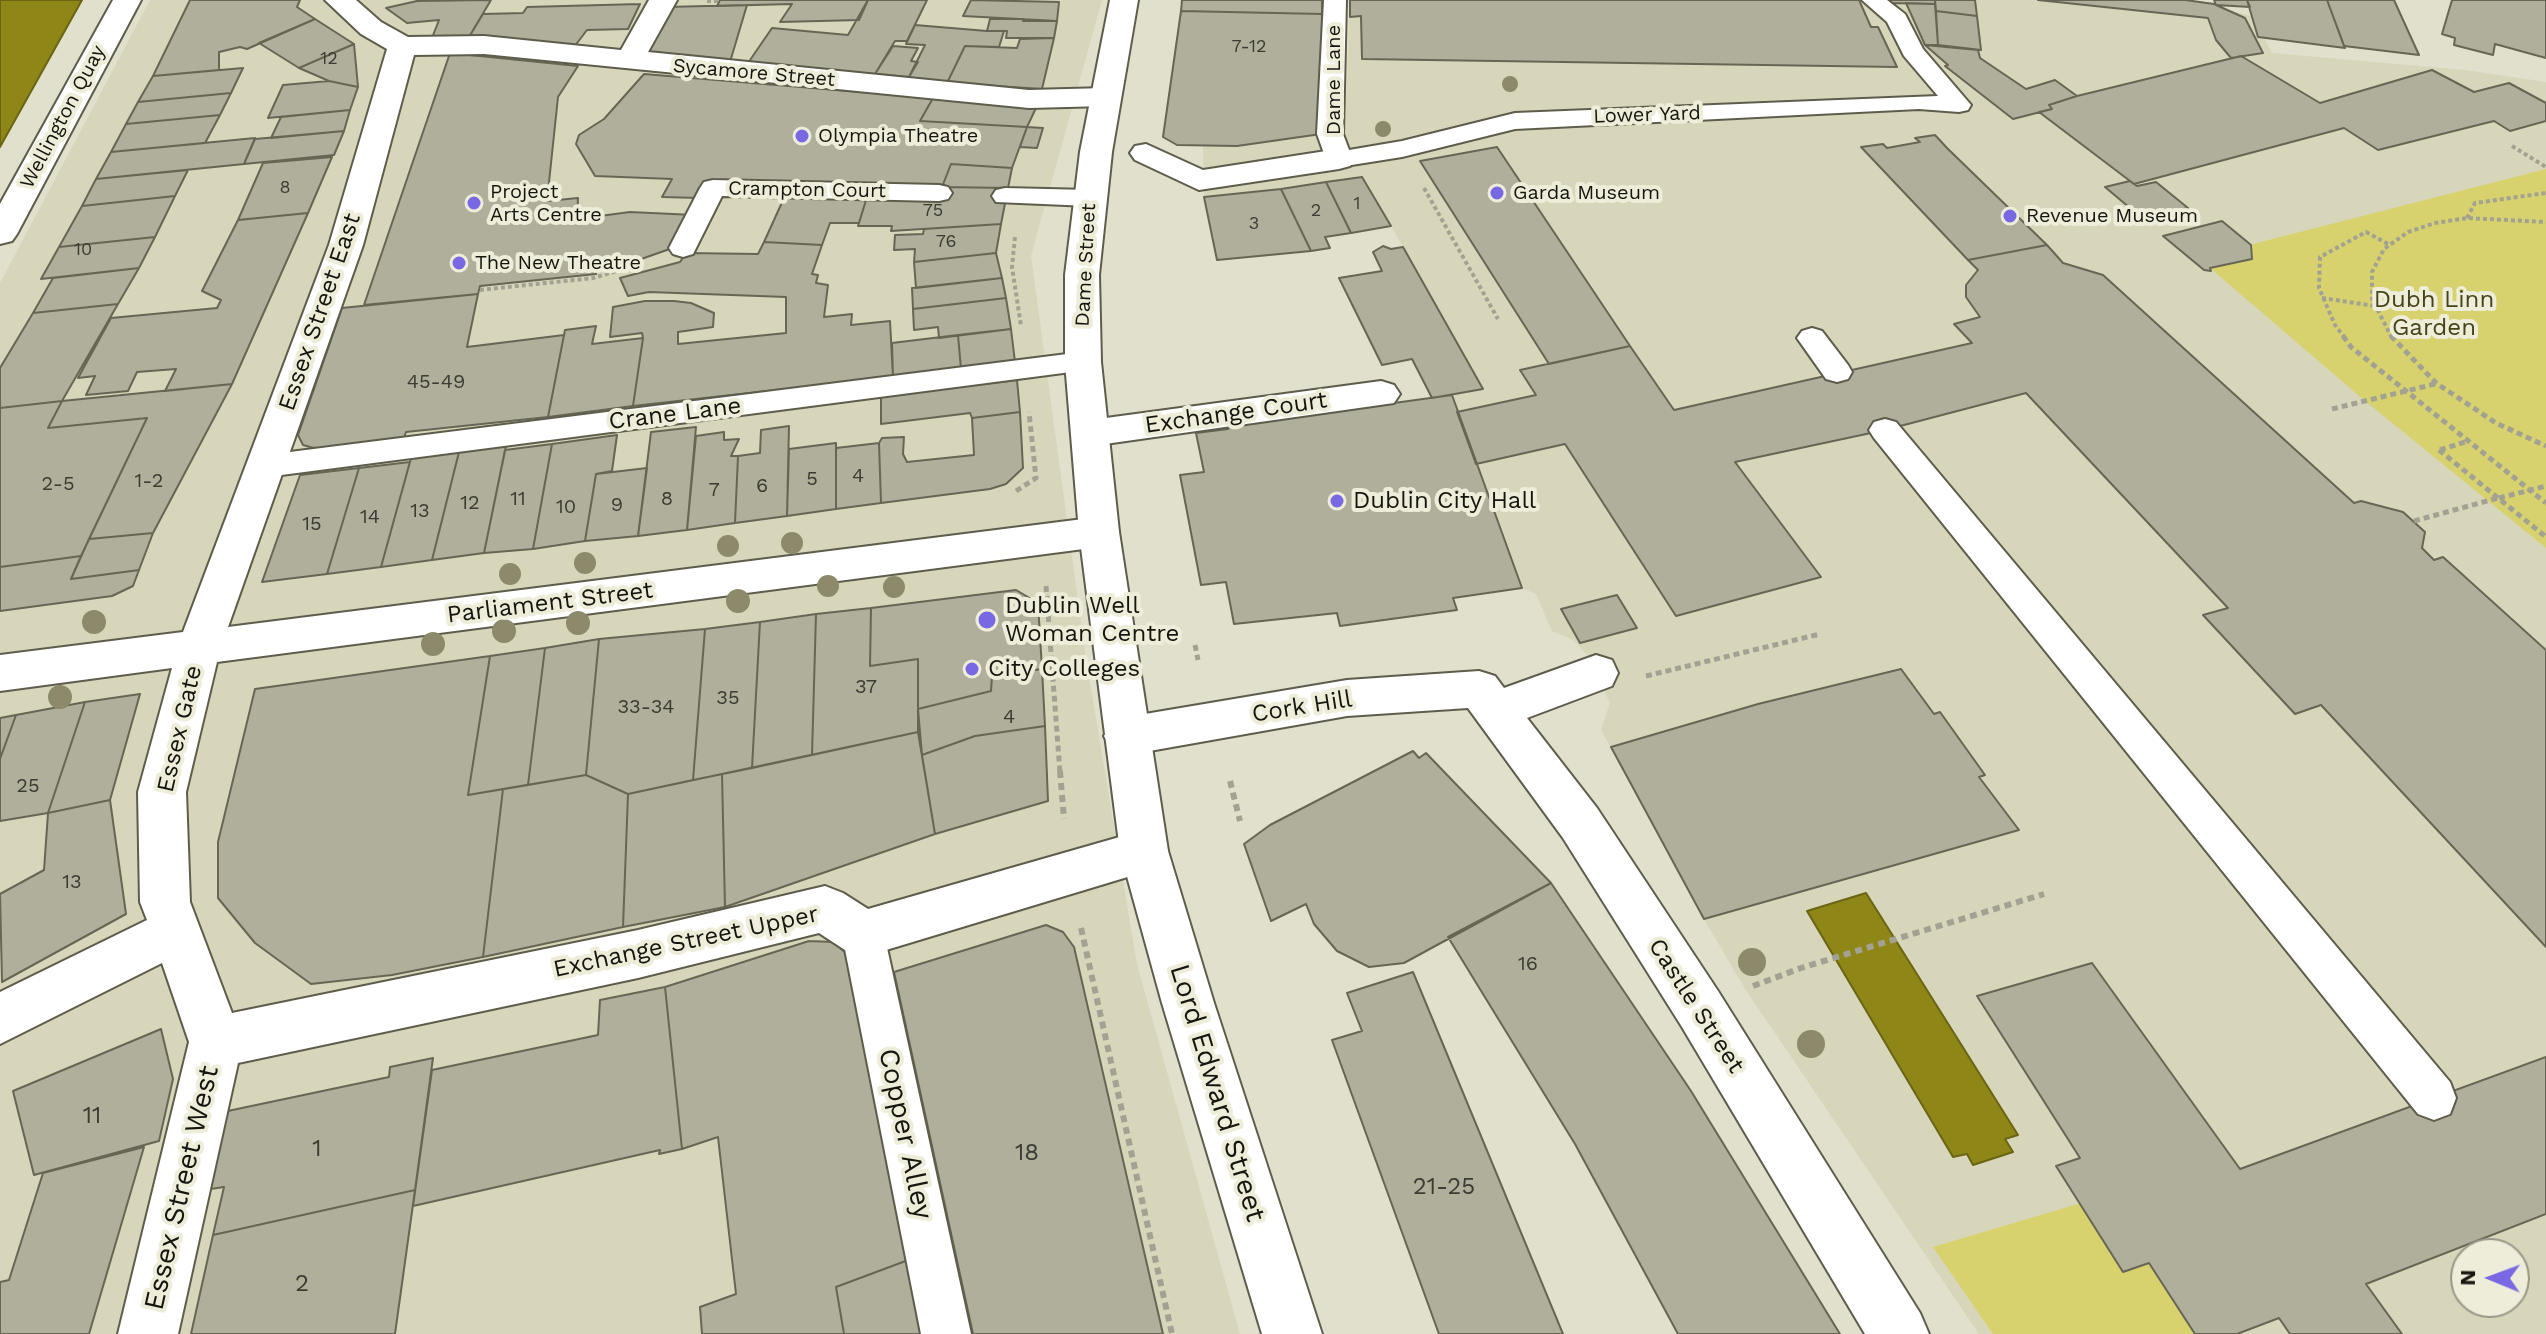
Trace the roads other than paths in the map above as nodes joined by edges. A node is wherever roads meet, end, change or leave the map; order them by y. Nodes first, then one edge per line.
1 (127, 0) edge
2 (388, 0) edge
3 (663, 0) edge
4 (1124, 0) edge
5 (1335, 0) edge
6 (1873, 0) edge
7 (344, 6) edge
8 (402, 46) junction
9 (629, 61) junction
10 (1106, 97) junction
11 (1146, 153) dead end
12 (1339, 159) junction
13 (939, 193) dead end
14 (1005, 196) dead end
15 (1089, 198) junction
16 (0, 234) edge
17 (683, 248) road end
18 (1812, 338) dead end
19 (1083, 362) junction
20 (1837, 372) dead end
21 (1381, 394) dead end
22 (1885, 430) dead end
23 (1091, 433) junction
24 (266, 466) junction
25 (1099, 532) junction
26 (199, 648) junction
27 (0, 673) edge
28 (1596, 673) road end
29 (1488, 700) junction
30 (1127, 736) junction
31 (1144, 851) junction
32 (177, 930) junction
33 (863, 934) junction
34 (0, 1019) edge
35 (216, 1042) junction
36 (2434, 1098) dead end
37 (148, 1334) edge
38 (946, 1334) edge
39 (1292, 1334) edge
40 (1899, 1334) edge

1 - 16 street, Wellington Quay
2 - 7 street
3 - 9 street
4 - 10 street, Dame Street
5 - 12 lane, Dame Lane
6 - 12 lane, Lower Yard
7 - 8 street
8 - 9 street, Sycamore Street
8 - 24 street, Essex Street East
9 - 10 street, Sycamore Street
10 - 15 street, Dame Street
11 - 12 street
13 - 17 lane, Crampton Court
14 - 15 lane
15 - 19 street, Dame Street
18 - 20 lane
19 - 23 street, Dame Street
19 - 24 lane, Crane Lane
21 - 23 street, Exchange Court
22 - 36 lane
23 - 25 street, Dame Street
24 - 26 street, Essex Street East
25 - 26 street, Parliament Street
25 - 30 street
26 - 27 street, Parliament Street
26 - 32 street, Essex Gate
28 - 29 street, Cork Hill
29 - 30 street, Cork Hill
29 - 40 street, Castle Street
30 - 31 street
31 - 33 street
31 - 39 street, Lord Edward Street
32 - 34 street
32 - 35 street, Essex Gate
33 - 35 street, Exchange Street Upper
33 - 38 lane, Copper Alley
35 - 37 street, Essex Street West

